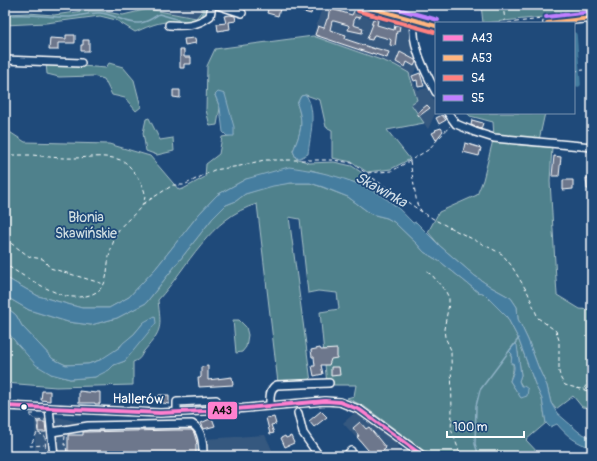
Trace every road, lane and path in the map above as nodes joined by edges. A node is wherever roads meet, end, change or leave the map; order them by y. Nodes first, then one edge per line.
1 (212, 5) edge
2 (217, 5) edge
3 (360, 5) edge
4 (503, 5) edge
5 (567, 5) edge
6 (242, 13) dead end
7 (592, 18) edge
8 (414, 20) junction
9 (505, 21) dead end
10 (568, 21) junction
11 (558, 22) edge
12 (169, 25) dead end
13 (435, 26) edge
14 (5, 60) edge
15 (82, 63) dead end
16 (584, 70) dead end
17 (575, 71) edge
18 (435, 90) edge
19 (449, 114) edge
20 (454, 121) junction
21 (592, 147) edge
22 (5, 155) edge
23 (410, 160) junction
24 (366, 174) junction
25 (142, 204) junction
26 (422, 212) junction
27 (5, 239) edge
28 (5, 264) edge
29 (427, 272) dead end
30 (104, 284) junction
31 (592, 374) edge
32 (329, 383) dead end
33 (584, 390) junction
34 (592, 392) edge
35 (216, 400) dead end
36 (306, 403) junction
37 (288, 404) junction
38 (5, 406) edge
39 (270, 406) junction
40 (49, 408) junction
41 (177, 412) junction
42 (38, 414) dead end
43 (298, 414) junction
44 (44, 417) dead end
45 (37, 421) junction
46 (52, 432) junction
47 (38, 433) junction
48 (65, 434) dead end
49 (45, 445) junction
50 (46, 456) edge
51 (54, 456) edge
52 (67, 456) edge
53 (203, 456) edge
54 (319, 456) edge
55 (423, 456) edge
56 (461, 456) edge

1 - 12 street
2 - 6 street
3 - 8 street
4 - 9 path
5 - 10 path
7 - 10 street
8 - 13 street
8 - 18 street
10 - 11 street
14 - 15 street
16 - 17 path
19 - 20 street
20 - 21 street
20 - 23 path
22 - 25 path
23 - 24 path
23 - 26 path
24 - 25 path
24 - 26 path
25 - 30 path
26 - 33 path
27 - 30 path
28 - 30 path
29 - 56 path
31 - 33 path
32 - 39 street
33 - 34 path
35 - 41 street
36 - 37 street, Hallerów
36 - 43 street
36 - 55 street, Hallerów
37 - 39 street, Hallerów
37 - 43 street
38 - 40 street, Hallerów
39 - 41 street, Hallerów
40 - 41 street, Hallerów
40 - 46 street
42 - 45 path
43 - 54 street
44 - 45 path
45 - 47 path
46 - 51 street
46 - 53 street
47 - 49 path
47 - 49 path
48 - 52 path
49 - 50 path

